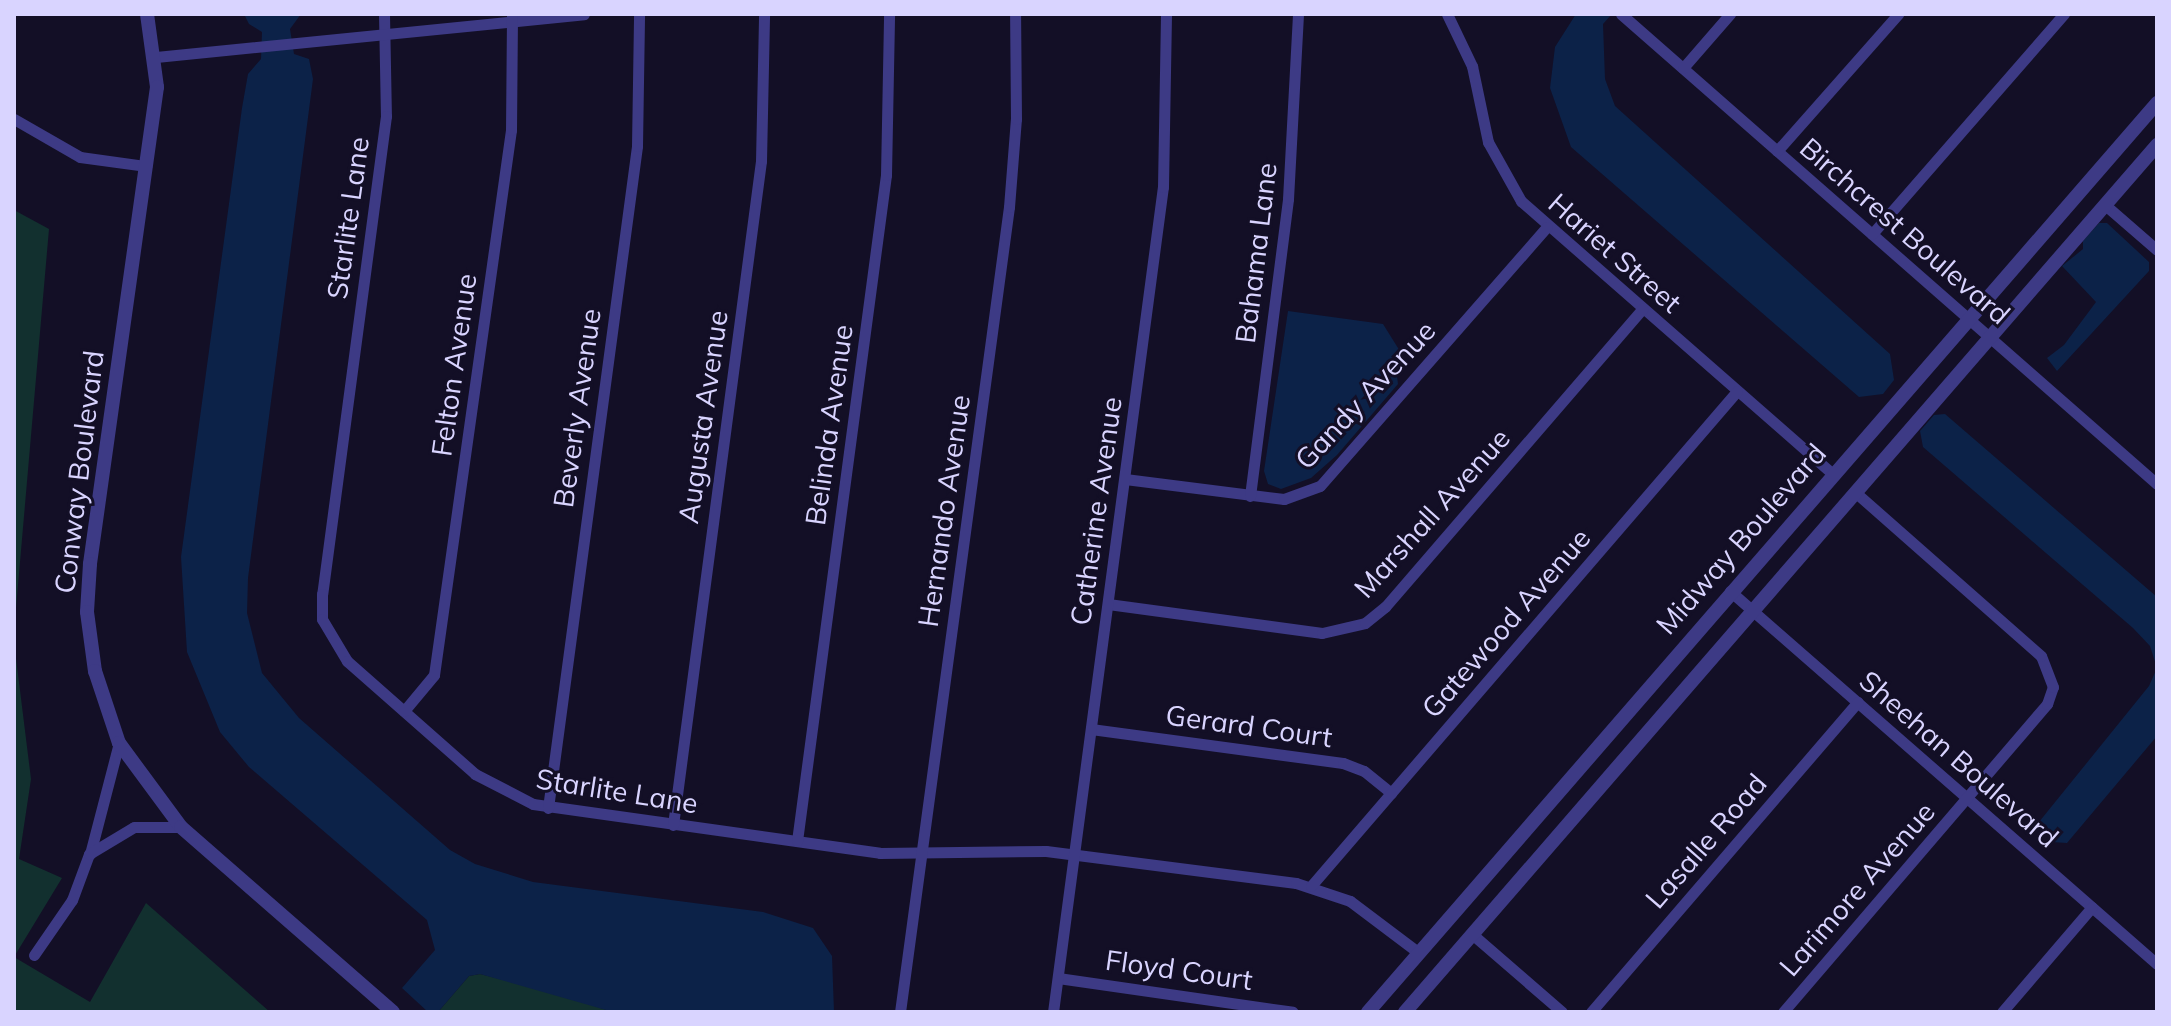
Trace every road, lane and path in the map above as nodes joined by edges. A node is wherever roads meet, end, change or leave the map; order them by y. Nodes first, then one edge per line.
1 (147, 14) edge
2 (384, 14) edge
3 (584, 14) edge
4 (639, 14) edge
5 (764, 14) edge
6 (889, 14) edge
7 (1015, 14) edge
8 (1166, 14) edge
9 (1298, 14) edge
10 (1447, 14) edge
11 (1730, 14) edge
12 (1898, 14) edge
13 (2064, 14) edge
14 (1623, 16) edge
15 (512, 17) edge
16 (388, 33) junction
17 (156, 57) junction
18 (1683, 68) junction
19 (2157, 103) edge
20 (14, 119) edge
21 (2157, 145) edge
22 (1777, 151) junction
23 (146, 166) junction
24 (2104, 204) junction
25 (1547, 227) junction
26 (1872, 234) junction
27 (2157, 250) edge
28 (1642, 309) junction
29 (1966, 317) junction
30 (1987, 336) junction
31 (1737, 391) junction
32 (1832, 473) junction
33 (1125, 479) junction
34 (2157, 484) edge
35 (1854, 491) junction
36 (1250, 496) junction
37 (1730, 591) junction
38 (1108, 604) junction
39 (1751, 609) junction
40 (1858, 702) junction
41 (404, 711) junction
42 (1091, 729) junction
43 (119, 743) junction
44 (1391, 793) junction
45 (1967, 798) junction
46 (548, 808) junction
47 (673, 825) junction
48 (181, 827) junction
49 (797, 841) junction
50 (1075, 853) junction
51 (89, 854) junction
52 (922, 855) junction
53 (1311, 886) junction
54 (2092, 907) junction
55 (1472, 934) junction
56 (1419, 953) junction
57 (34, 955) dead end
58 (2157, 964) edge
59 (1058, 978) junction
60 (393, 1012) edge
61 (900, 1012) edge
62 (1053, 1012) edge
63 (1293, 1012) edge
64 (1368, 1012) edge
65 (1405, 1012) edge
66 (1562, 1012) edge
67 (1591, 1012) edge
68 (1783, 1012) edge
69 (2002, 1012) edge

1 - 17 street, Conway Boulevard
2 - 16 street, Starlite Lane
3 - 15 street
4 - 46 street, Beverly Avenue
5 - 47 street, Augusta Avenue
6 - 49 street, Belinda Avenue
7 - 52 street, Hernando Avenue
8 - 33 street, Catherine Avenue
9 - 36 street, Bahama Lane
10 - 25 street, Hariet Street
11 - 18 street
12 - 22 street
13 - 26 street
14 - 18 street, Birchcrest Boulevard
15 - 16 street
15 - 41 street, Felton Avenue
16 - 17 street
16 - 41 street, Starlite Lane
17 - 23 street, Conway Boulevard
18 - 22 street, Birchcrest Boulevard
19 - 29 street, Midway Boulevard
20 - 23 street
21 - 24 street, Midway Boulevard
22 - 26 street, Birchcrest Boulevard
23 - 43 street, Conway Boulevard
24 - 27 street
24 - 30 street, Midway Boulevard
25 - 28 street, Hariet Street
25 - 36 street, Gandy Avenue
26 - 29 street, Birchcrest Boulevard
28 - 31 street, Hariet Street
28 - 38 street, Marshall Avenue
29 - 30 street, Birchcrest Boulevard
29 - 32 street, Midway Boulevard
30 - 34 street, Birchcrest Boulevard
30 - 35 street, Midway Boulevard
31 - 32 street, Hariet Street
31 - 44 street, Gatewood Avenue
32 - 37 street, Midway Boulevard
33 - 36 street, Gandy Avenue
33 - 38 street, Catherine Avenue
35 - 39 street, Midway Boulevard
35 - 45 street
37 - 39 street, Sheehan Boulevard
37 - 56 street, Midway Boulevard
38 - 42 street, Catherine Avenue
39 - 40 street, Sheehan Boulevard
39 - 55 street, Midway Boulevard
40 - 45 street, Sheehan Boulevard
40 - 67 street, Lasalle Road
41 - 46 street, Starlite Lane
42 - 44 street, Gerard Court
42 - 50 street, Catherine Avenue
43 - 48 street, Conway Boulevard
43 - 51 street
44 - 53 street, Gatewood Avenue
45 - 54 street, Sheehan Boulevard
45 - 68 street, Larimore Avenue
46 - 47 street, Starlite Lane
47 - 49 street, Starlite Lane
48 - 51 street
48 - 60 street, Conway Boulevard
49 - 52 street, Starlite Lane
50 - 52 street, Starlite Lane
50 - 53 street, Starlite Lane
50 - 59 street, Catherine Avenue
51 - 57 street
52 - 61 street, Hernando Avenue
53 - 56 street, Starlite Lane
54 - 58 street, Sheehan Boulevard
54 - 69 street
55 - 65 street, Midway Boulevard
55 - 66 street
56 - 64 street, Midway Boulevard
59 - 62 street, Catherine Avenue
59 - 63 street, Floyd Court

